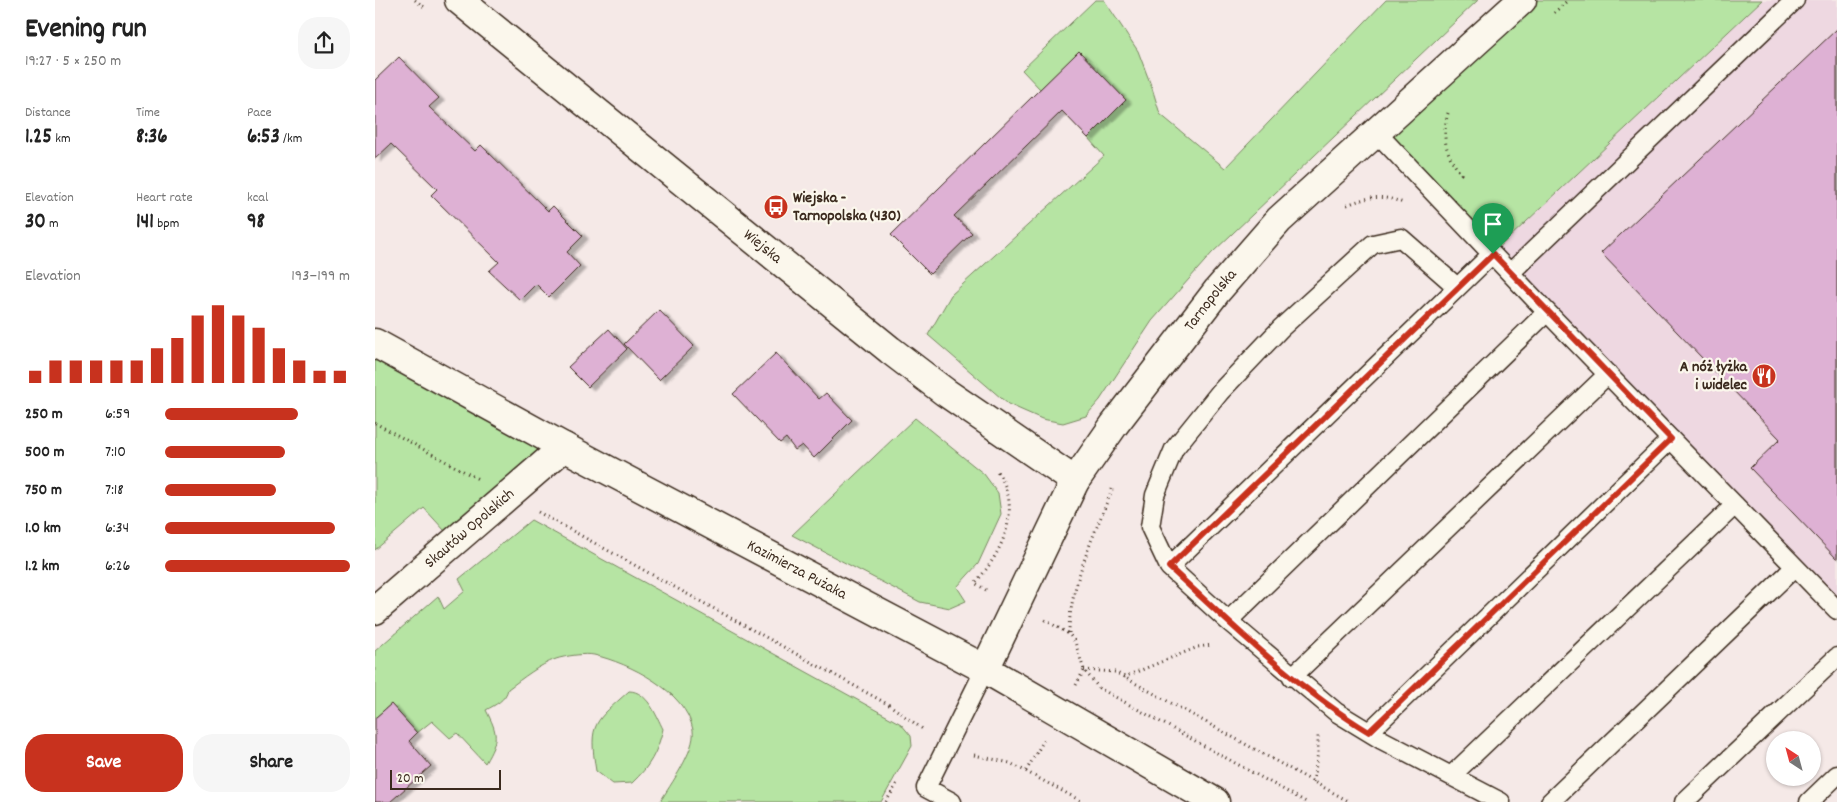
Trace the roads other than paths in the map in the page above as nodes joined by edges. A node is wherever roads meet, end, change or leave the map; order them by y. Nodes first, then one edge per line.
1 (459, 0) edge
2 (1522, 0) edge
3 (1795, 0) edge
4 (1376, 132) junction
5 (1493, 254) junction
6 (1509, 273) junction
7 (1457, 287) junction
8 (1547, 312) junction
9 (375, 343) edge
10 (1608, 374) junction
11 (1671, 439) junction
12 (564, 447) junction
13 (1075, 481) junction
14 (1735, 505) junction
15 (1169, 567) junction
16 (1795, 567) junction
17 (375, 610) edge
18 (1837, 610) edge
19 (1228, 621) junction
20 (1837, 656) edge
21 (985, 669) junction
22 (1292, 677) junction
23 (1369, 732) junction
24 (1837, 775) edge
25 (1451, 776) junction
26 (952, 802) edge
27 (1215, 802) edge
28 (1501, 802) edge
29 (1550, 802) edge
30 (1684, 802) edge
31 (1809, 802) edge

1 - 13 street, Wiejska
2 - 4 street, Tarnopolska
3 - 6 lane
4 - 5 lane
4 - 13 street, Tarnopolska
5 - 6 lane
5 - 7 lane
6 - 8 lane
7 - 15 lane
7 - 15 lane
8 - 10 lane
8 - 19 lane
9 - 12 street, Kazimierza Pużaka
10 - 11 lane
10 - 22 lane
11 - 14 lane
11 - 23 lane
12 - 17 street, Skautów Opolskich
12 - 21 street, Kazimierza Pużaka
13 - 21 street, Tarnopolska
14 - 16 lane
14 - 25 lane
15 - 19 lane
16 - 18 lane
16 - 29 lane
19 - 22 lane
20 - 30 lane
21 - 26 lane
21 - 27 street, Kazimierza Pużaka
22 - 23 lane
23 - 25 lane
24 - 31 lane
25 - 28 lane

